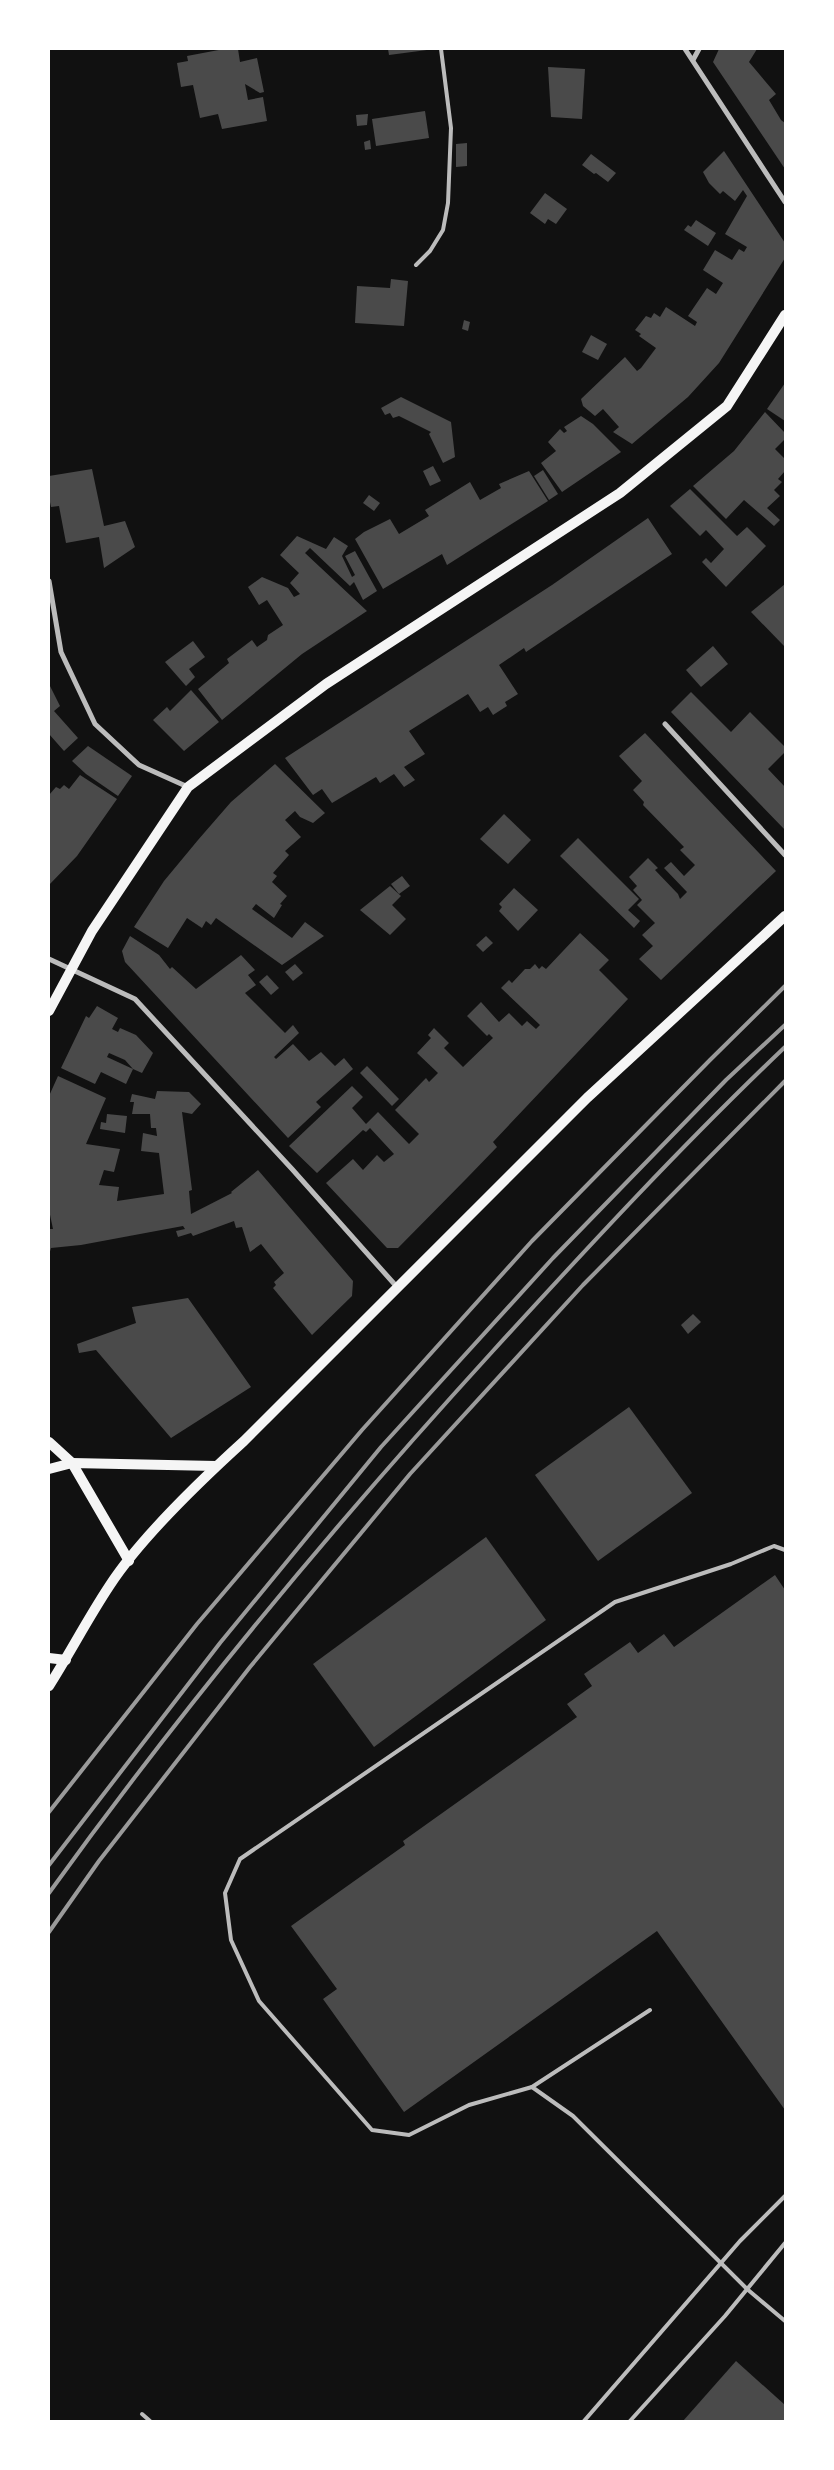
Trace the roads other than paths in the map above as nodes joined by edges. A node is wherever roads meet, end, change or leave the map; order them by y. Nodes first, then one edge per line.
1 (441, 49) edge
2 (685, 49) edge
3 (699, 49) edge
4 (693, 60) junction
5 (785, 202) edge
6 (416, 266) dead end
7 (785, 315) edge
8 (49, 581) edge
9 (665, 724) dead end
10 (188, 787) junction
11 (785, 855) edge
12 (785, 916) edge
13 (49, 959) edge
14 (72, 969) junction
15 (49, 1011) edge
16 (398, 1288) junction
17 (49, 1442) edge
18 (72, 1463) junction
19 (216, 1466) junction
20 (49, 1469) edge
21 (785, 1550) edge
22 (129, 1561) junction
23 (49, 1658) edge
24 (66, 1660) junction
25 (49, 1686) edge
26 (650, 2010) dead end
27 (532, 2087) junction
28 (785, 2196) edge
29 (785, 2242) edge
30 (721, 2263) junction
31 (747, 2289) junction
32 (785, 2321) edge
33 (142, 2414) dead end
34 (150, 2421) edge
35 (584, 2421) edge
36 (630, 2421) edge

1 - 6 lane
2 - 4 street
3 - 4 street
4 - 5 street
7 - 10 main road
8 - 10 street
9 - 11 street
10 - 14 main road
12 - 16 main road
13 - 14 street
14 - 15 main road
14 - 16 street
16 - 19 main road
17 - 18 main road
18 - 19 main road
18 - 20 main road
18 - 22 main road
19 - 22 main road
21 - 27 lane
22 - 24 main road
23 - 24 main road
24 - 25 main road
26 - 27 lane
27 - 30 lane
28 - 30 lane
29 - 31 lane
30 - 31 lane
30 - 35 lane
31 - 32 lane
31 - 36 lane
33 - 34 lane

